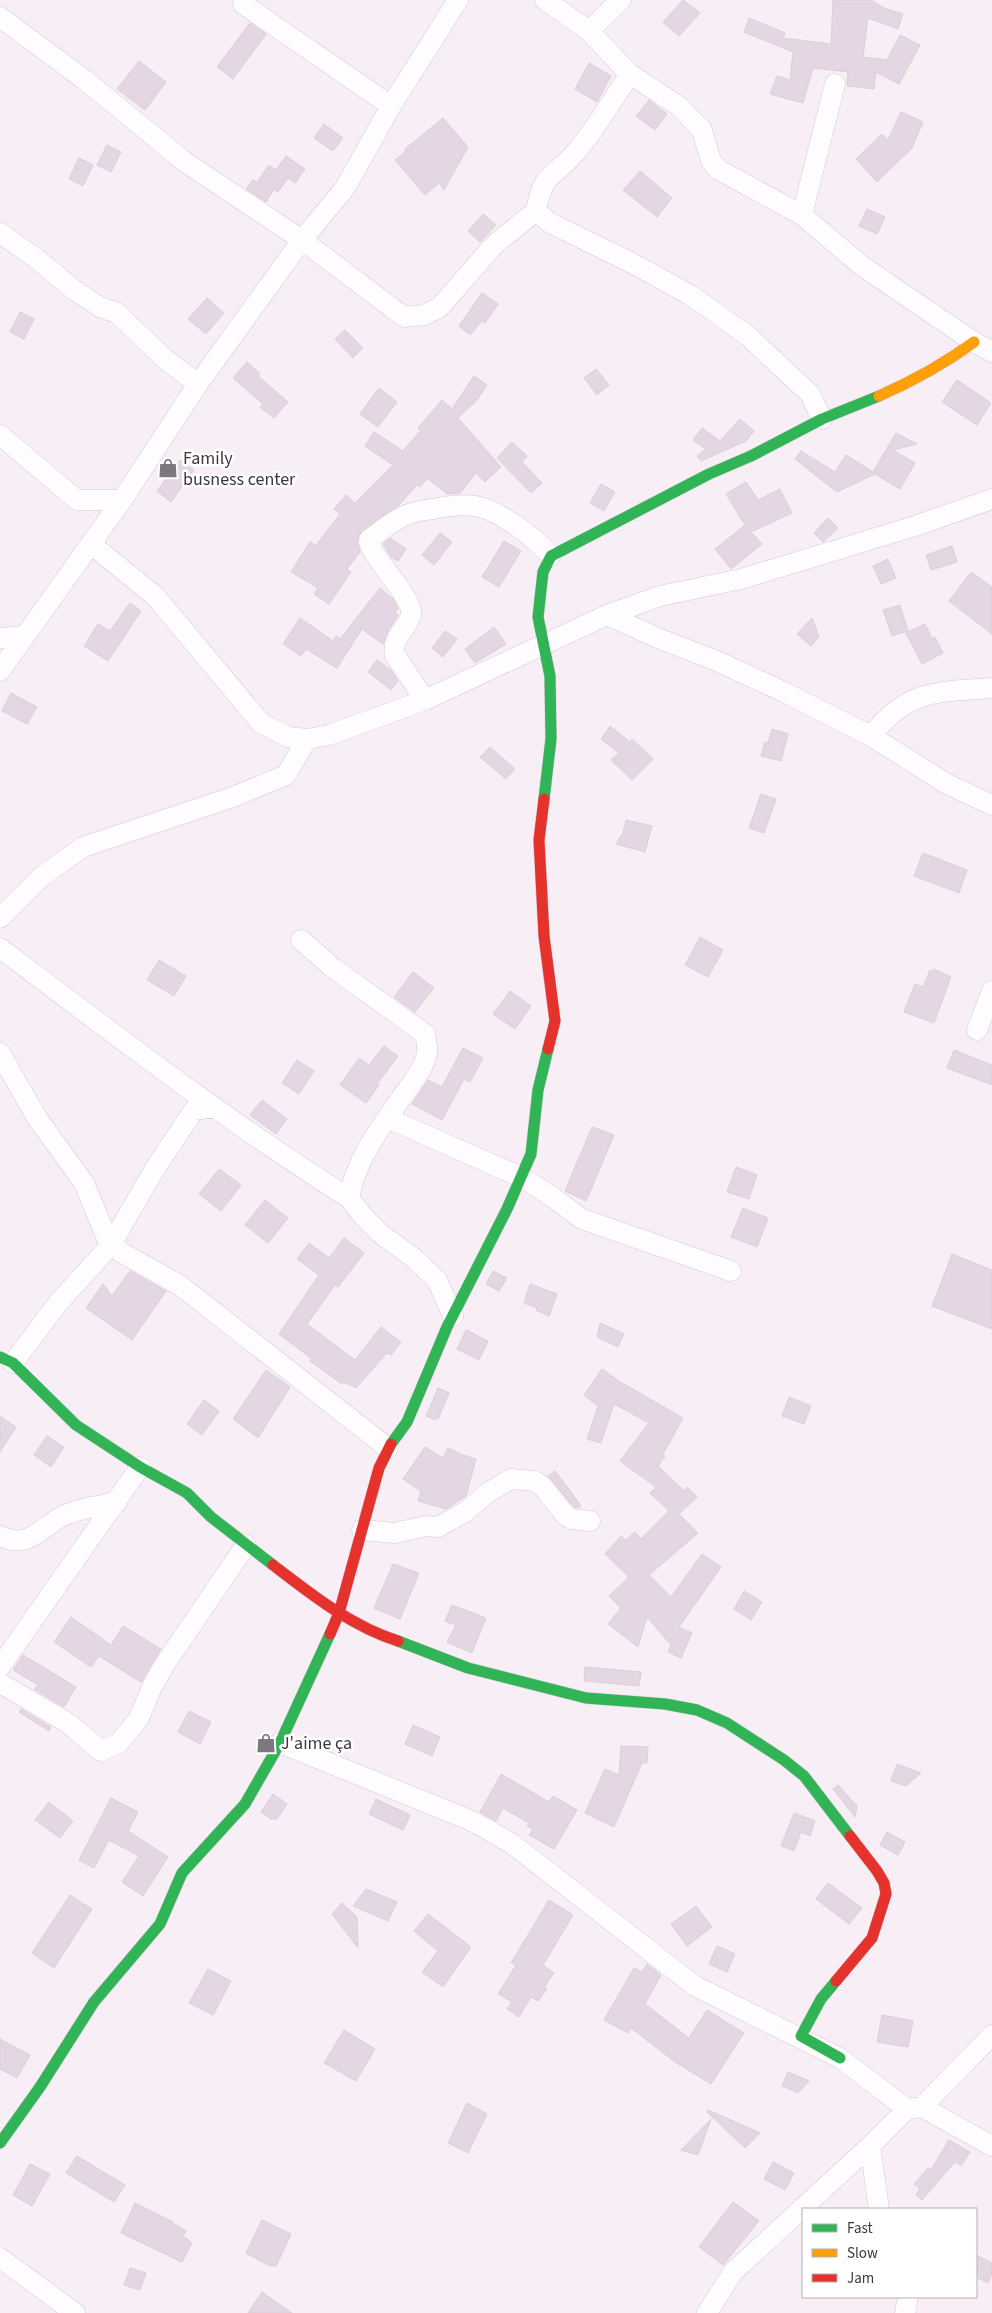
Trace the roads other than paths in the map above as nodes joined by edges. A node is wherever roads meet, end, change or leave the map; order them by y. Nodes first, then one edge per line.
1 (458, 0) edge
2 (545, 0) edge
3 (621, 0) edge
4 (243, 4) dead end
5 (0, 17) edge
6 (589, 31) junction
7 (630, 74) junction
8 (835, 84) dead end
9 (391, 106) junction
10 (536, 211) junction
11 (802, 215) junction
12 (0, 233) edge
13 (302, 240) junction
14 (987, 348) edge
15 (198, 384) junction
16 (822, 419) junction
17 (0, 435) edge
18 (992, 499) edge
19 (77, 500) junction
20 (122, 500) junction
21 (97, 536) junction
22 (551, 556) junction
23 (607, 615) junction
24 (24, 636) junction
25 (0, 638) edge
26 (545, 644) junction
27 (0, 671) edge
28 (992, 688) edge
29 (425, 700) junction
30 (871, 736) junction
31 (307, 739) junction
32 (992, 805) edge
33 (0, 918) edge
34 (301, 940) dead end
35 (0, 948) edge
36 (992, 991) edge
37 (978, 1030) dead end
38 (0, 1053) edge
39 (214, 1107) junction
40 (387, 1118) junction
41 (523, 1178) junction
42 (349, 1198) junction
43 (110, 1246) junction
44 (731, 1271) dead end
45 (453, 1316) junction
46 (6, 1360) edge
47 (388, 1448) junction
48 (140, 1468) junction
49 (116, 1502) junction
50 (590, 1521) dead end
51 (362, 1530) junction
52 (0, 1536) edge
53 (246, 1545) junction
54 (339, 1613) junction
55 (0, 1667) edge
56 (0, 1683) edge
57 (280, 1743) junction
58 (992, 2035) edge
59 (840, 2058) junction
60 (914, 2108) junction
61 (0, 2144) edge
62 (870, 2146) junction
63 (992, 2146) edge
64 (802, 2208) edge
65 (802, 2208) edge
66 (879, 2208) edge
67 (0, 2258) edge
68 (908, 2298) edge
69 (75, 2313) edge
70 (707, 2313) edge
71 (905, 2313) edge

1 - 9 street
2 - 6 street
3 - 6 street
4 - 9 street
5 - 13 street
6 - 7 street
7 - 10 street
7 - 11 street
8 - 11 street
9 - 13 street
10 - 13 street
10 - 16 street
11 - 14 street
12 - 15 street
13 - 15 street
14 - 16 street
15 - 20 street
16 - 22 street
17 - 19 street
18 - 23 street
19 - 20 street
19 - 21 street
20 - 21 street
21 - 24 street
21 - 31 street
22 - 26 street
22 - 29 street
23 - 26 street
23 - 30 street
24 - 25 street
24 - 27 street
26 - 29 street
26 - 41 street
28 - 30 street
29 - 31 street
30 - 32 street
31 - 33 street
34 - 40 street
35 - 39 street
36 - 37 street
38 - 43 street
39 - 42 street
39 - 43 street
40 - 41 street
40 - 42 street
41 - 44 street
41 - 45 street
42 - 45 street
43 - 46 street
43 - 47 street
45 - 47 street
46 - 48 street
47 - 51 street
48 - 49 street
48 - 53 street
49 - 52 street
49 - 55 street
50 - 51 street
51 - 54 street
53 - 54 street
53 - 56 street
54 - 57 street
54 - 59 street
57 - 59 street
57 - 61 street
58 - 60 street
59 - 60 street
60 - 62 street
60 - 63 street
62 - 65 street
62 - 66 street
64 - 70 street
67 - 69 street
68 - 71 street

